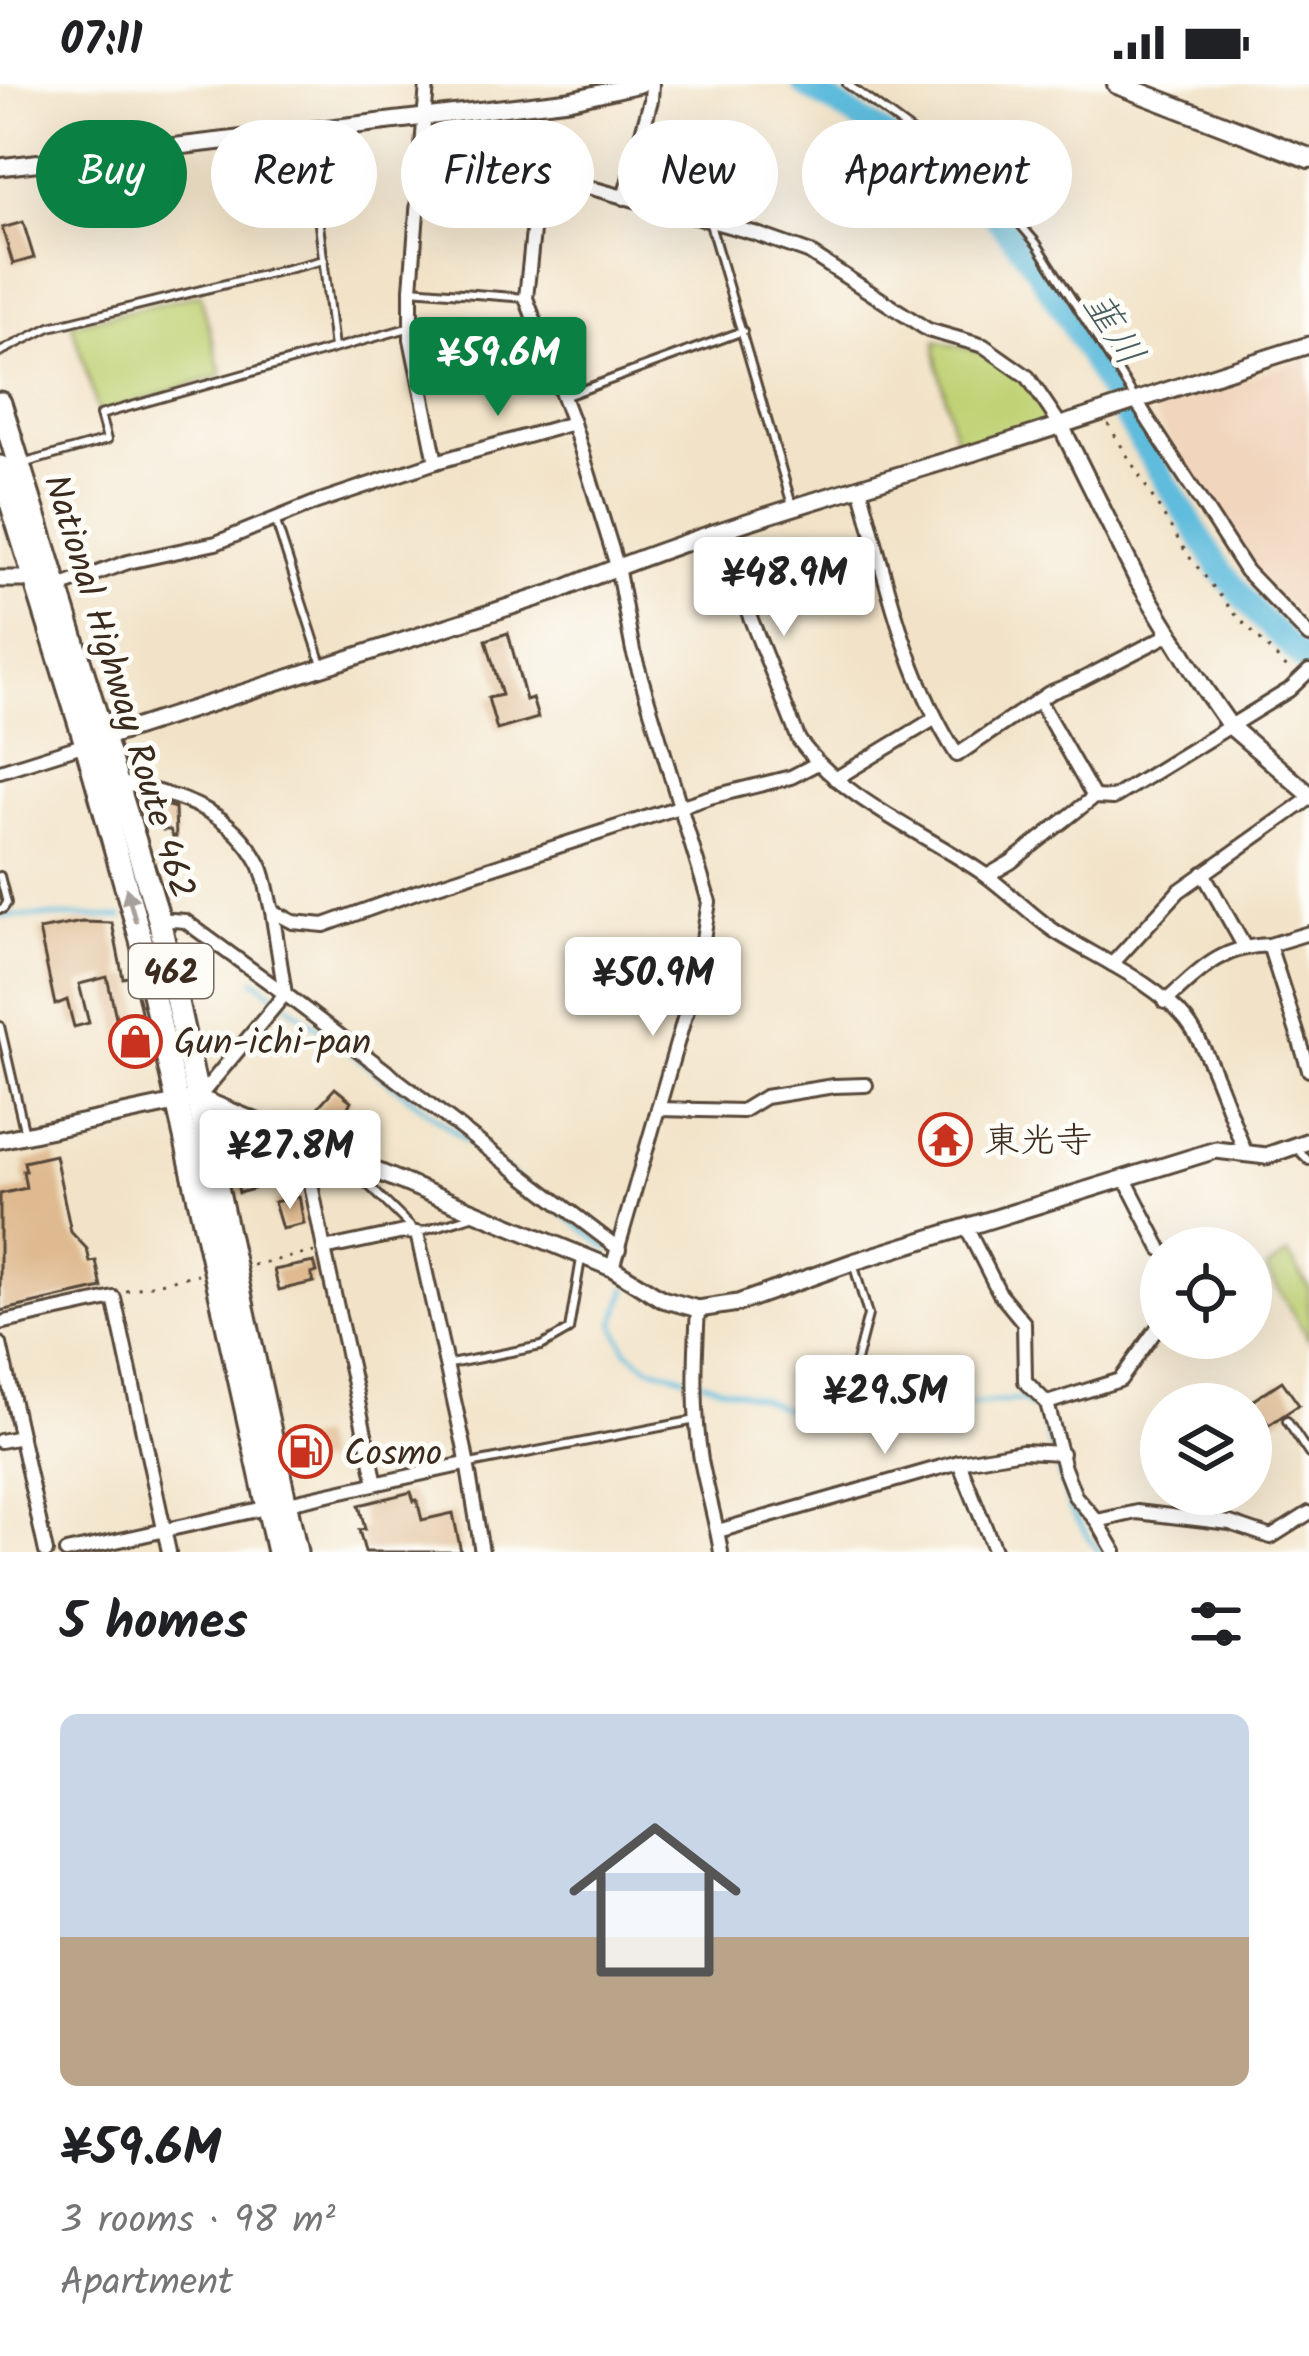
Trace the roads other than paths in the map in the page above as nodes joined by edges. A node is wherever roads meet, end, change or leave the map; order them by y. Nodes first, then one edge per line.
1 (428, 84) edge
2 (640, 84) edge
3 (652, 84) edge
4 (847, 84) edge
5 (1117, 84) edge
6 (425, 117) junction
7 (425, 120) edge
8 (643, 120) edge
9 (377, 123) edge
10 (211, 142) edge
11 (1309, 158) edge
12 (0, 167) edge
13 (319, 228) edge
14 (417, 228) edge
15 (533, 228) edge
16 (711, 228) edge
17 (734, 228) edge
18 (323, 260) junction
19 (412, 289) junction
20 (526, 298) junction
21 (411, 326) junction
22 (743, 331) junction
23 (1309, 344) edge
24 (334, 348) junction
25 (0, 352) edge
26 (563, 397) junction
27 (1135, 401) junction
28 (0, 403) edge
29 (573, 423) junction
30 (1061, 426) junction
31 (436, 462) junction
32 (5, 469) edge
33 (860, 487) junction
34 (792, 508) junction
35 (274, 519) junction
36 (717, 534) junction
37 (617, 566) junction
38 (0, 579) edge
39 (34, 579) junction
40 (56, 588) junction
41 (1172, 633) junction
42 (1309, 636) edge
43 (323, 667) junction
44 (1306, 680) edge
45 (1039, 701) junction
46 (934, 718) junction
47 (1229, 726) junction
48 (94, 741) junction
49 (816, 764) junction
50 (0, 771) edge
51 (835, 778) junction
52 (118, 782) junction
53 (1094, 797) junction
54 (1309, 797) edge
55 (679, 809) junction
56 (1203, 874) junction
57 (0, 876) edge
58 (987, 876) junction
59 (0, 909) edge
60 (272, 910) junction
61 (159, 919) junction
62 (1309, 933) edge
63 (1269, 944) junction
64 (1244, 946) junction
65 (1112, 964) junction
66 (282, 998) junction
67 (1166, 1002) junction
68 (0, 1026) edge
69 (1309, 1070) edge
70 (866, 1085) dead end
71 (189, 1100) junction
72 (658, 1109) junction
73 (25, 1135) junction
74 (302, 1139) junction
75 (0, 1140) edge
76 (1302, 1144) edge
77 (1246, 1154) junction
78 (344, 1156) junction
79 (1309, 1161) edge
80 (1125, 1179) junction
81 (481, 1214) junction
82 (966, 1227) junction
83 (1150, 1227) edge
84 (417, 1233) junction
85 (619, 1249) junction
86 (324, 1250) junction
87 (582, 1256) junction
88 (853, 1262) junction
89 (612, 1268) junction
90 (698, 1309) junction
91 (0, 1323) edge
92 (0, 1344) edge
93 (1140, 1353) edge
94 (445, 1365) junction
95 (854, 1369) dead end
96 (1047, 1403) junction
97 (696, 1420) junction
98 (1288, 1421) dead end
99 (21, 1437) junction
100 (0, 1441) edge
101 (1062, 1453) junction
102 (1309, 1454) edge
103 (959, 1462) junction
104 (466, 1464) junction
105 (376, 1483) junction
106 (277, 1505) junction
107 (1309, 1513) edge
108 (1097, 1521) junction
109 (164, 1530) junction
110 (718, 1531) junction
111 (1273, 1544) edge
112 (46, 1552) edge
113 (66, 1552) edge
114 (169, 1552) edge
115 (278, 1552) edge
116 (296, 1552) edge
117 (482, 1552) edge
118 (721, 1552) edge
119 (995, 1552) edge
120 (1115, 1552) edge

1 - 6 street
2 - 6 street
3 - 8 street
4 - 27 lane
5 - 11 main road
6 - 7 street
6 - 9 street
10 - 12 street
13 - 18 lane
14 - 19 street
15 - 20 street
16 - 22 lane
17 - 30 street
18 - 24 lane
18 - 25 lane
19 - 20 lane
19 - 21 street
20 - 26 street
21 - 24 lane
21 - 31 street
22 - 26 lane
22 - 34 lane
23 - 27 street
24 - 32 lane
26 - 29 street
27 - 30 street
27 - 42 street
28 - 32 highway, National Highway Route 462 / 462
29 - 31 street
29 - 37 street
30 - 33 street
30 - 41 street
31 - 35 street
32 - 39 highway, National Highway Route 462 / 462
32 - 40 highway, National Highway Route 462 / 462
33 - 34 street
33 - 46 street
34 - 36 street
35 - 40 street
35 - 43 lane
36 - 37 street
36 - 49 street
37 - 43 street
37 - 55 street
38 - 39 street
39 - 48 highway, National Highway Route 462 / 462
40 - 48 highway, National Highway Route 462 / 462
41 - 45 street
41 - 47 street
43 - 48 street
44 - 47 street
45 - 46 street
45 - 53 street
46 - 51 street
47 - 53 street
47 - 54 street
48 - 50 street
48 - 52 highway, National Highway Route 462 / 462
71 -> 48 highway, National Highway Route 462 / 462
49 - 51 street
49 - 55 street
51 - 58 street
52 - 60 street
52 - 61 highway, National Highway Route 462 / 462
53 - 58 street
54 - 56 street
55 - 60 street
55 - 72 street
56 - 64 street
56 - 65 street
57 - 59 lane
58 - 65 street
60 - 66 street
61 - 66 street
61 - 71 highway, National Highway Route 462 / 462
62 - 63 street
63 - 64 street
63 - 69 street
64 - 67 street
65 - 67 street
66 - 71 street
66 - 85 street
67 - 77 street
68 - 73 lane
70 - 72 street
71 - 73 street
71 - 74 street
71 - 106 highway, National Highway Route 462 / 462
72 - 85 street
73 - 75 street
74 - 78 street
74 - 86 street
76 - 77 street
76 - 79 lane
77 - 80 street
78 - 81 street
78 - 84 lane
80 - 82 street
80 - 83 street
81 - 84 lane
81 - 87 street
82 - 88 street
82 - 96 street
84 - 86 street
84 - 94 street
85 - 89 street
86 - 105 street
87 - 89 street
87 - 94 lane
88 - 90 street
88 - 95 lane
89 - 90 street
90 - 97 street
91 - 109 street
92 - 99 street
93 - 96 street
94 - 104 street
96 - 101 street
97 - 104 lane
97 - 110 street
98 - 102 lane
99 - 100 street
99 - 112 street
101 - 103 street
101 - 108 street
103 - 110 street
103 - 119 street
104 - 105 street
104 - 117 street
105 - 106 street
106 - 109 street
106 - 115 highway, National Highway Route 462 / 462
106 - 116 highway, National Highway Route 462 / 462
107 - 111 street
108 - 111 street
108 - 120 street
109 - 113 street
109 - 114 street
110 - 118 street

